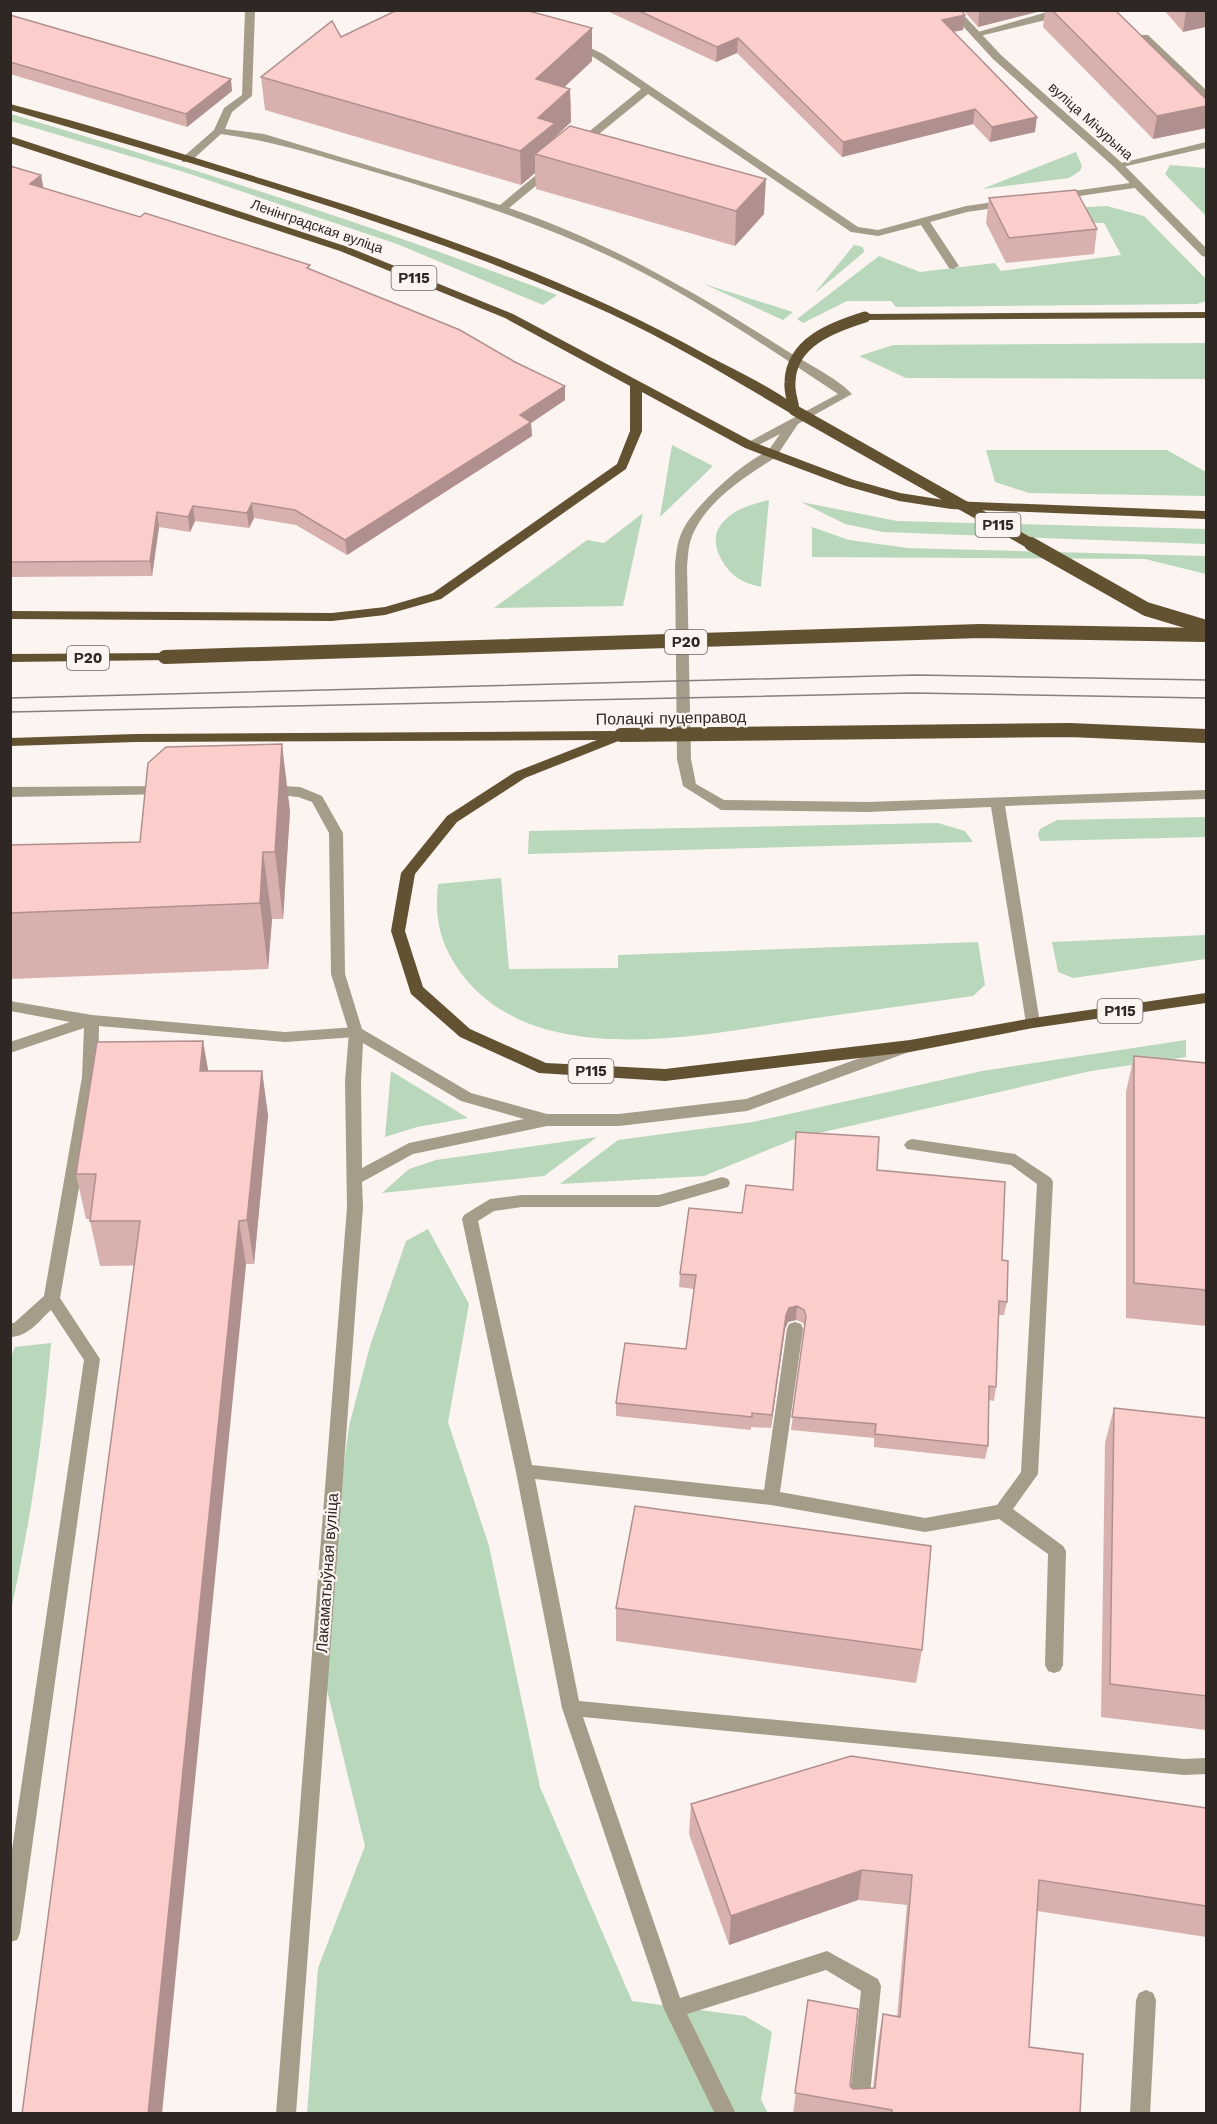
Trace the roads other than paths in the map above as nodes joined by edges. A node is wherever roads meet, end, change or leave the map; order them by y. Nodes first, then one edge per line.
1 (250, 10) edge
2 (953, 10) edge
3 (1060, 10) edge
4 (976, 34) junction
5 (561, 36) edge
6 (1144, 37) edge
7 (646, 90) junction
8 (1206, 95) edge
9 (10, 107) edge
10 (219, 131) junction
11 (10, 139) edge
12 (1206, 145) edge
13 (574, 149) edge
14 (186, 159) junction
15 (556, 164) edge
16 (1118, 165) junction
17 (1137, 185) junction
18 (1046, 198) edge
19 (1023, 201) edge
20 (503, 208) junction
21 (924, 220) junction
22 (1206, 254) edge
23 (953, 266) dead end
24 (1206, 315) edge
25 (636, 383) junction
26 (794, 415) junction
27 (748, 445) junction
28 (772, 454) junction
29 (1206, 515) edge
30 (10, 615) edge
31 (1206, 627) edge
32 (1206, 635) edge
33 (10, 658) edge
34 (621, 735) junction
35 (1206, 736) edge
36 (10, 742) edge
37 (176, 790) edge
38 (255, 790) edge
39 (10, 792) edge
40 (1206, 794) edge
41 (997, 801) junction
42 (1206, 998) edge
43 (10, 1006) edge
44 (92, 1020) junction
45 (1033, 1023) junction
46 (356, 1032) junction
47 (910, 1046) junction
48 (10, 1048) edge
49 (547, 1120) junction
50 (912, 1145) dead end
51 (355, 1179) junction
52 (722, 1183) dead end
53 (52, 1299) junction
54 (795, 1329) dead end
55 (10, 1330) edge
56 (525, 1472) junction
57 (771, 1498) junction
58 (1002, 1510) junction
59 (1054, 1665) dead end
60 (571, 1708) junction
61 (1206, 1766) edge
62 (10, 1933) edge
63 (1146, 2000) dead end
64 (674, 2009) junction
65 (286, 2114) edge
66 (726, 2114) edge
67 (858, 2114) edge
68 (1140, 2114) edge

1 - 10 street
2 - 4 street, вуліца Мічурына
3 - 4 street
4 - 16 street, вуліца Мічурына
5 - 7 street
6 - 8 street
7 - 13 street
7 - 21 street
9 - 14 main road, Ленінградская вуліца / Р115
10 - 14 street
10 - 20 street
11 - 25 main road, Ленінградская вуліца / Р115
12 - 16 street
14 - 26 main road, Ленінградская вуліца / Р115
15 - 20 street
16 - 17 street, вуліца Мічурына
17 - 18 street
17 - 22 street, вуліца Мічурына
19 - 21 street
20 - 26 street
21 - 23 street
24 - 26 main road, bridge
25 - 27 main road, Р115
25 - 30 main road
26 - 27 street
26 - 28 street
26 - 31 main road, Р115, bridge
27 - 28 main road, Р115
28 - 29 main road, Р115
28 - 41 street
32 - 33 main road, Р20, bridge
34 - 35 main road, Полацкі пуцеправод / Р115, bridge
34 - 36 main road, Полацкі пуцеправод
34 - 47 main road, Р115
37 - 39 street
38 - 46 street
40 - 41 street
41 - 45 street
42 - 45 main road, Р115
43 - 44 street
44 - 46 street
44 - 48 street
44 - 53 street
45 - 47 main road, Р115
46 - 49 street
46 - 51 street, Лакаматыўная вуліца
47 - 49 street
49 - 51 street
50 - 58 street
51 - 65 street, Лакаматыўная вуліца
52 - 56 street
53 - 55 street
53 - 62 street
54 - 57 street
56 - 57 street
56 - 60 street
57 - 58 street
58 - 59 street
60 - 61 street
60 - 64 street
63 - 68 street
64 - 66 street
64 - 67 street

